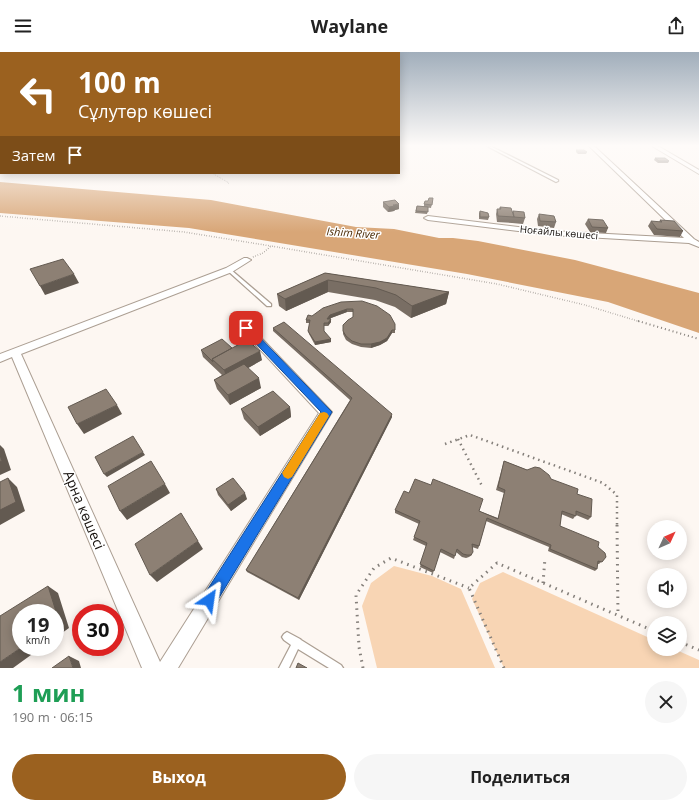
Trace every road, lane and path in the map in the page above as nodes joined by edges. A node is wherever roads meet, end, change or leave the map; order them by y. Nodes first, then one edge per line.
1 (215, 175) edge
2 (546, 175) edge
3 (621, 175) edge
4 (557, 180) dead end
5 (227, 184) dead end
6 (0, 216) edge
7 (428, 218) dead end
8 (691, 241) junction
9 (699, 245) edge
10 (271, 246) junction
11 (247, 260) joint
12 (229, 270) junction
13 (269, 304) dead end
14 (246, 328) dead end
15 (699, 339) edge
16 (15, 352) junction
17 (0, 358) edge
18 (458, 439) junction
19 (445, 444) dead end
20 (482, 486) dead end
21 (545, 558) dead end
22 (543, 583) junction
23 (469, 588) junction
24 (618, 616) junction
25 (647, 628) edge
26 (287, 636) dead end
27 (297, 642) junction
28 (687, 645) edge
29 (699, 650) edge
30 (152, 668) edge
31 (167, 668) edge
32 (284, 668) edge
33 (338, 668) edge
34 (363, 668) edge
35 (504, 668) edge

1 - 5 path
2 - 4 lane
3 - 8 street
6 - 10 path
7 - 8 street, Ноғайлы көшесі
8 - 9 street
10 - 11 path
10 - 15 path
11 - 12 street
12 - 13 lane
12 - 16 street
14 - 31 street
16 - 17 street
16 - 30 street, Арна көшесі
18 - 19 path
18 - 20 path
18 - 24 path
21 - 22 path
22 - 23 path
22 - 24 path
23 - 34 path
23 - 35 path
24 - 25 path
26 - 27 lane
27 - 32 lane
27 - 33 lane
28 - 29 path

